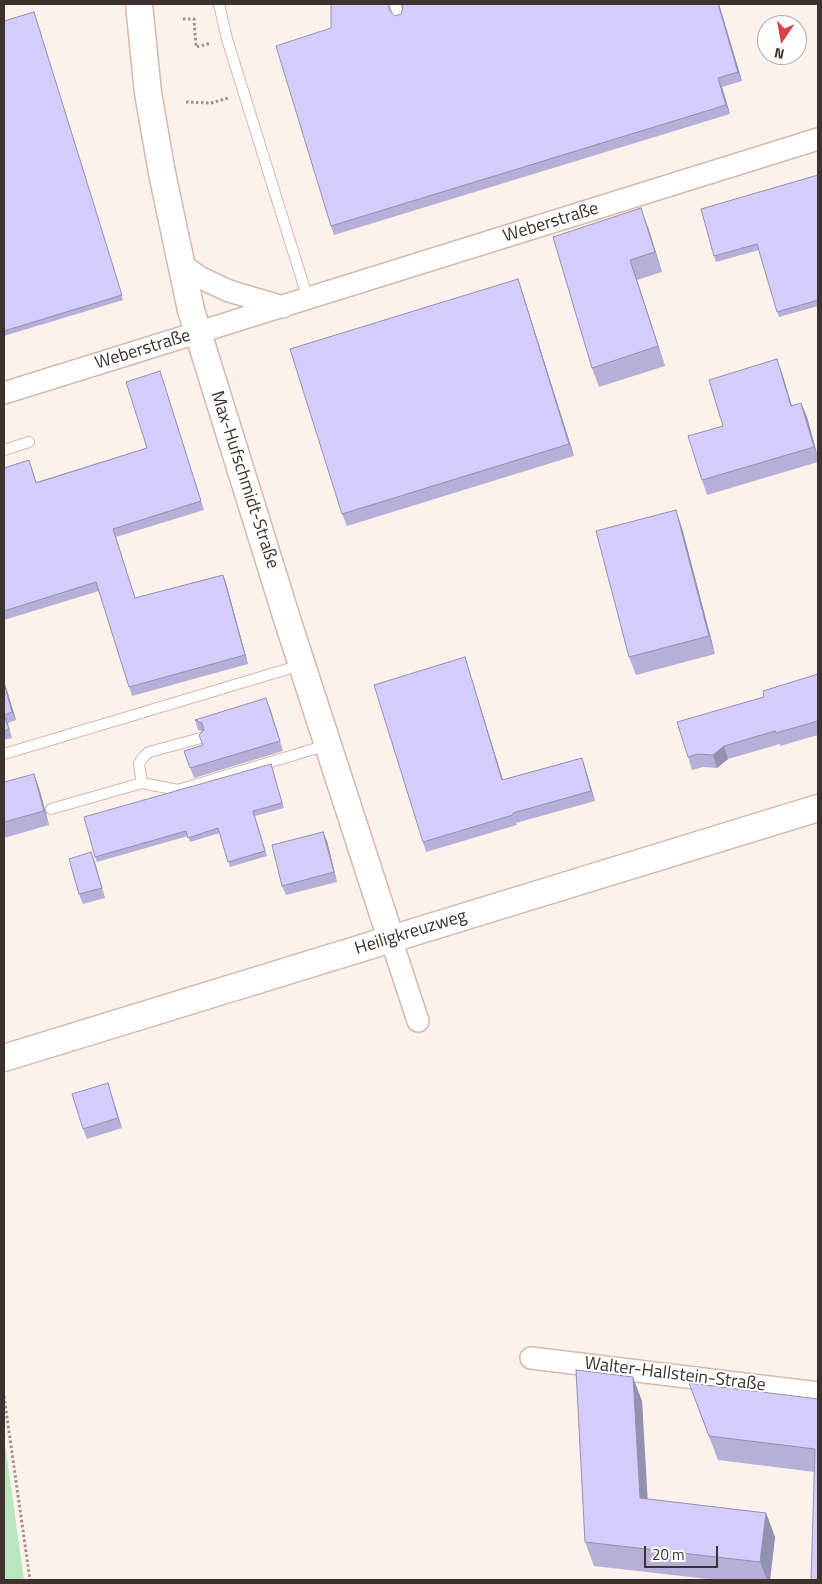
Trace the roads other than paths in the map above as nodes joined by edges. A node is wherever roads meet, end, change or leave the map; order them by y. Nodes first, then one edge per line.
1 (219, 4) edge
2 (395, 4) edge
3 (140, 6) edge
4 (400, 18) edge
5 (818, 139) edge
6 (181, 264) junction
7 (308, 299) junction
8 (283, 307) junction
9 (198, 333) junction
10 (4, 393) edge
11 (29, 442) dead end
12 (4, 450) edge
13 (302, 665) junction
14 (201, 738) edge
15 (328, 744) junction
16 (4, 754) edge
17 (142, 783) junction
18 (818, 808) edge
19 (52, 809) dead end
20 (391, 939) junction
21 (418, 1021) dead end
22 (4, 1058) edge
23 (531, 1358) dead end
24 (818, 1393) edge

1 - 7 lane
2 - 4 lane
3 - 6 street, Max-Hufschmidt-Straße
5 - 7 street, Weberstraße
6 - 8 street
6 - 9 street, Max-Hufschmidt-Straße
7 - 8 street, Weberstraße
8 - 9 street, Weberstraße
9 - 10 street, Weberstraße
9 - 13 street, Max-Hufschmidt-Straße
11 - 12 lane
13 - 15 street, Max-Hufschmidt-Straße
13 - 16 lane
14 - 17 lane
15 - 17 lane
15 - 20 street, Max-Hufschmidt-Straße
17 - 19 lane
18 - 20 street, Heiligkreuzweg
20 - 21 street
20 - 22 street, Heiligkreuzweg
23 - 24 street, Walter-Hallstein-Straße

